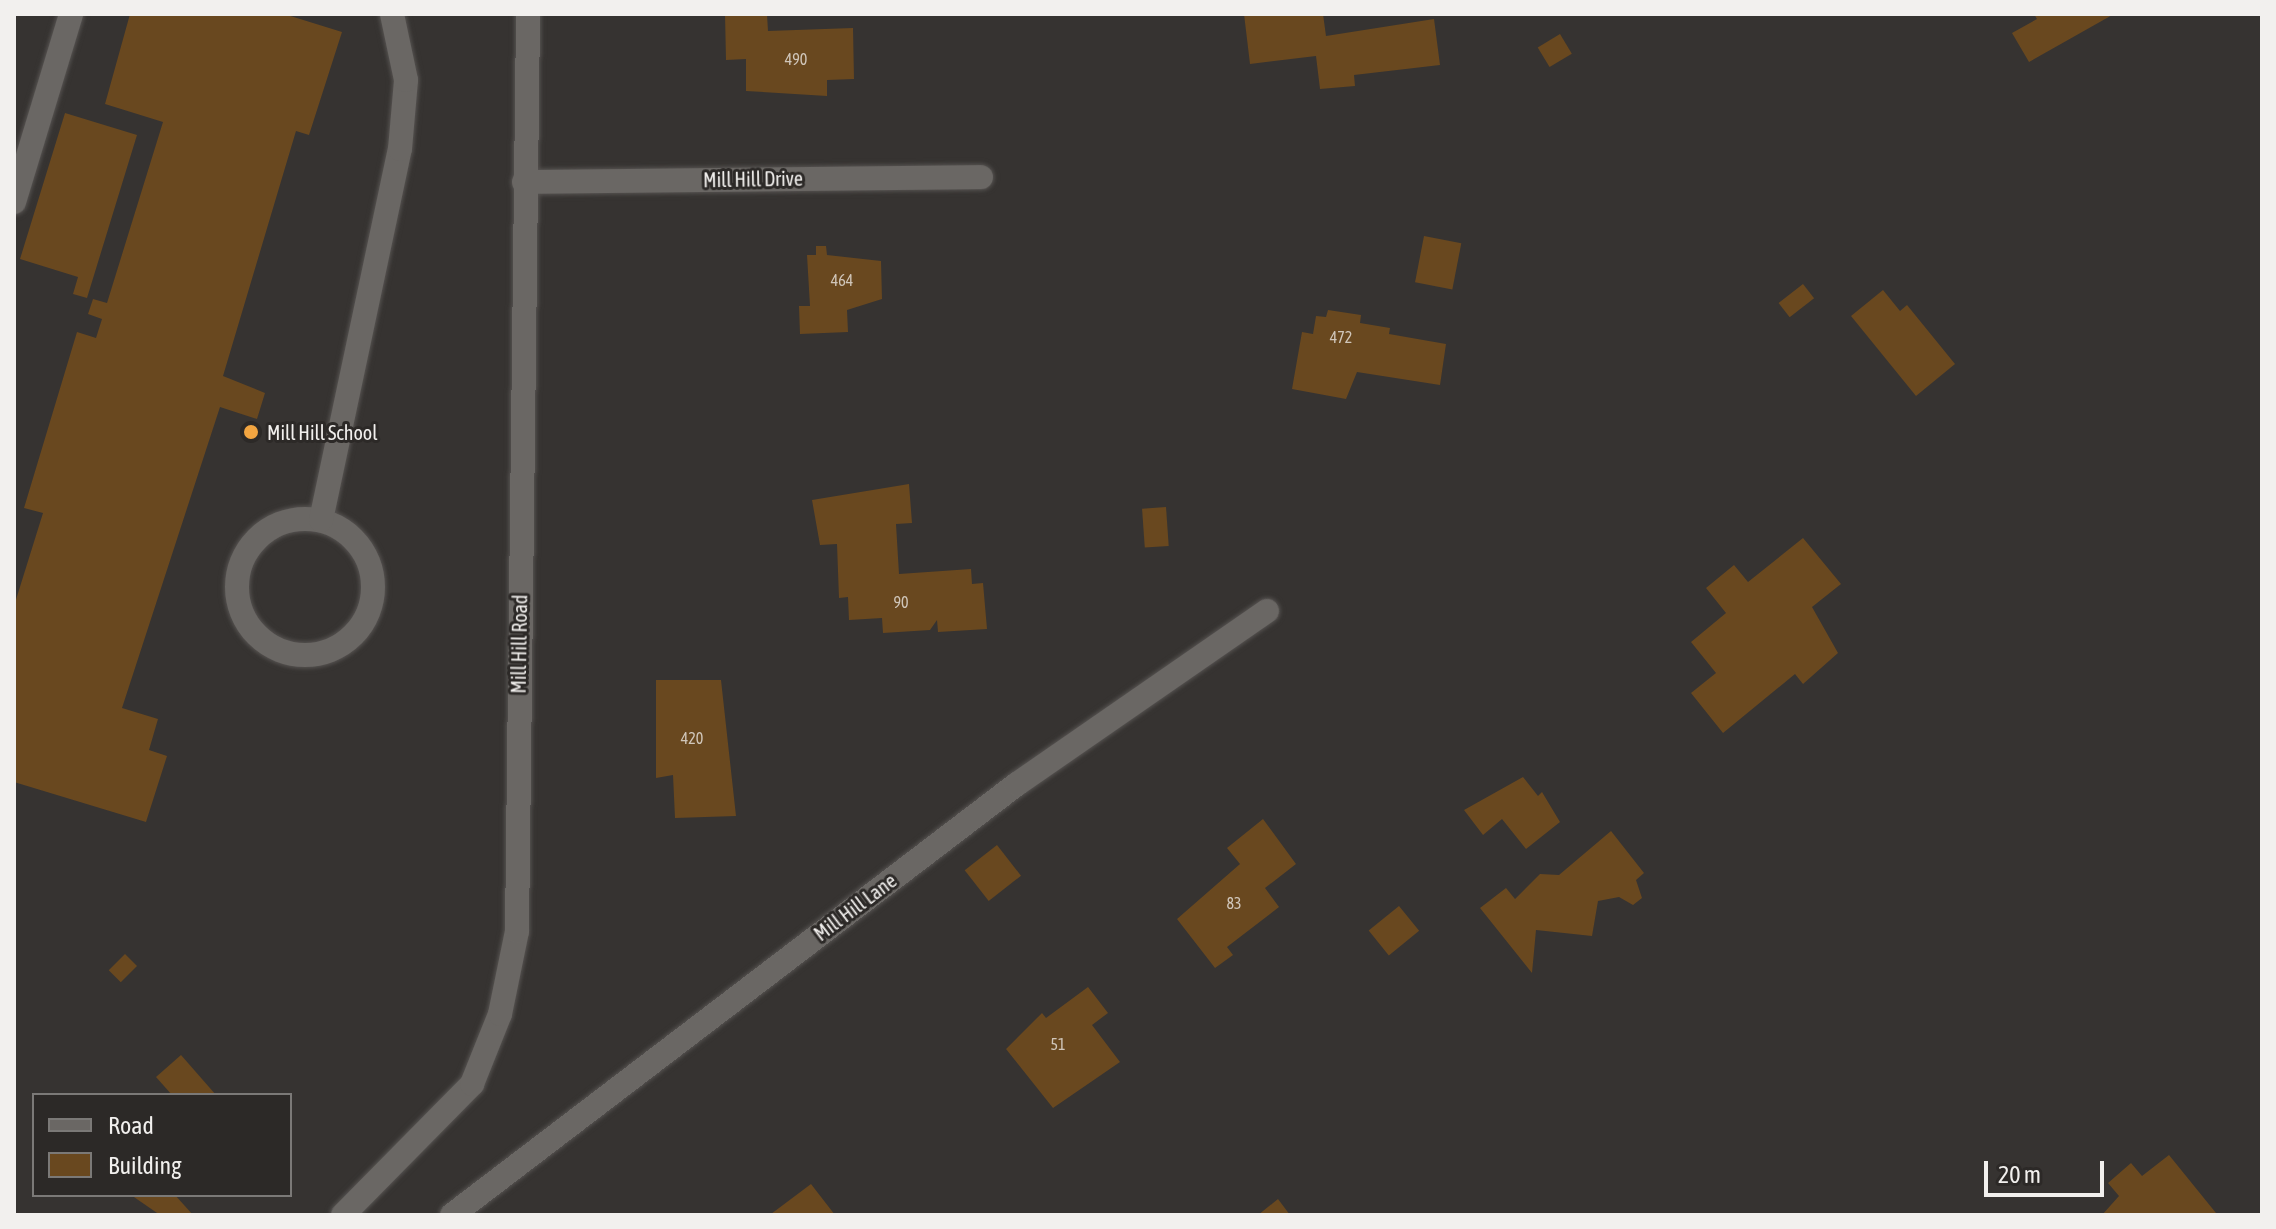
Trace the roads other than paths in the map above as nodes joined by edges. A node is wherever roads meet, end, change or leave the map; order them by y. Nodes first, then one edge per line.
1 (71, 14) edge
2 (392, 14) edge
3 (528, 14) edge
4 (981, 177) dead end
5 (524, 182) junction
6 (14, 202) edge
7 (321, 520) junction
8 (1267, 611) dead end
9 (343, 1215) edge
10 (452, 1215) edge

1 - 6 street
2 - 7 street
3 - 5 street, Mill Hill Road
4 - 5 street, Mill Hill Drive
5 - 9 street, Mill Hill Road
7 - 7 street
8 - 10 street, Mill Hill Lane

